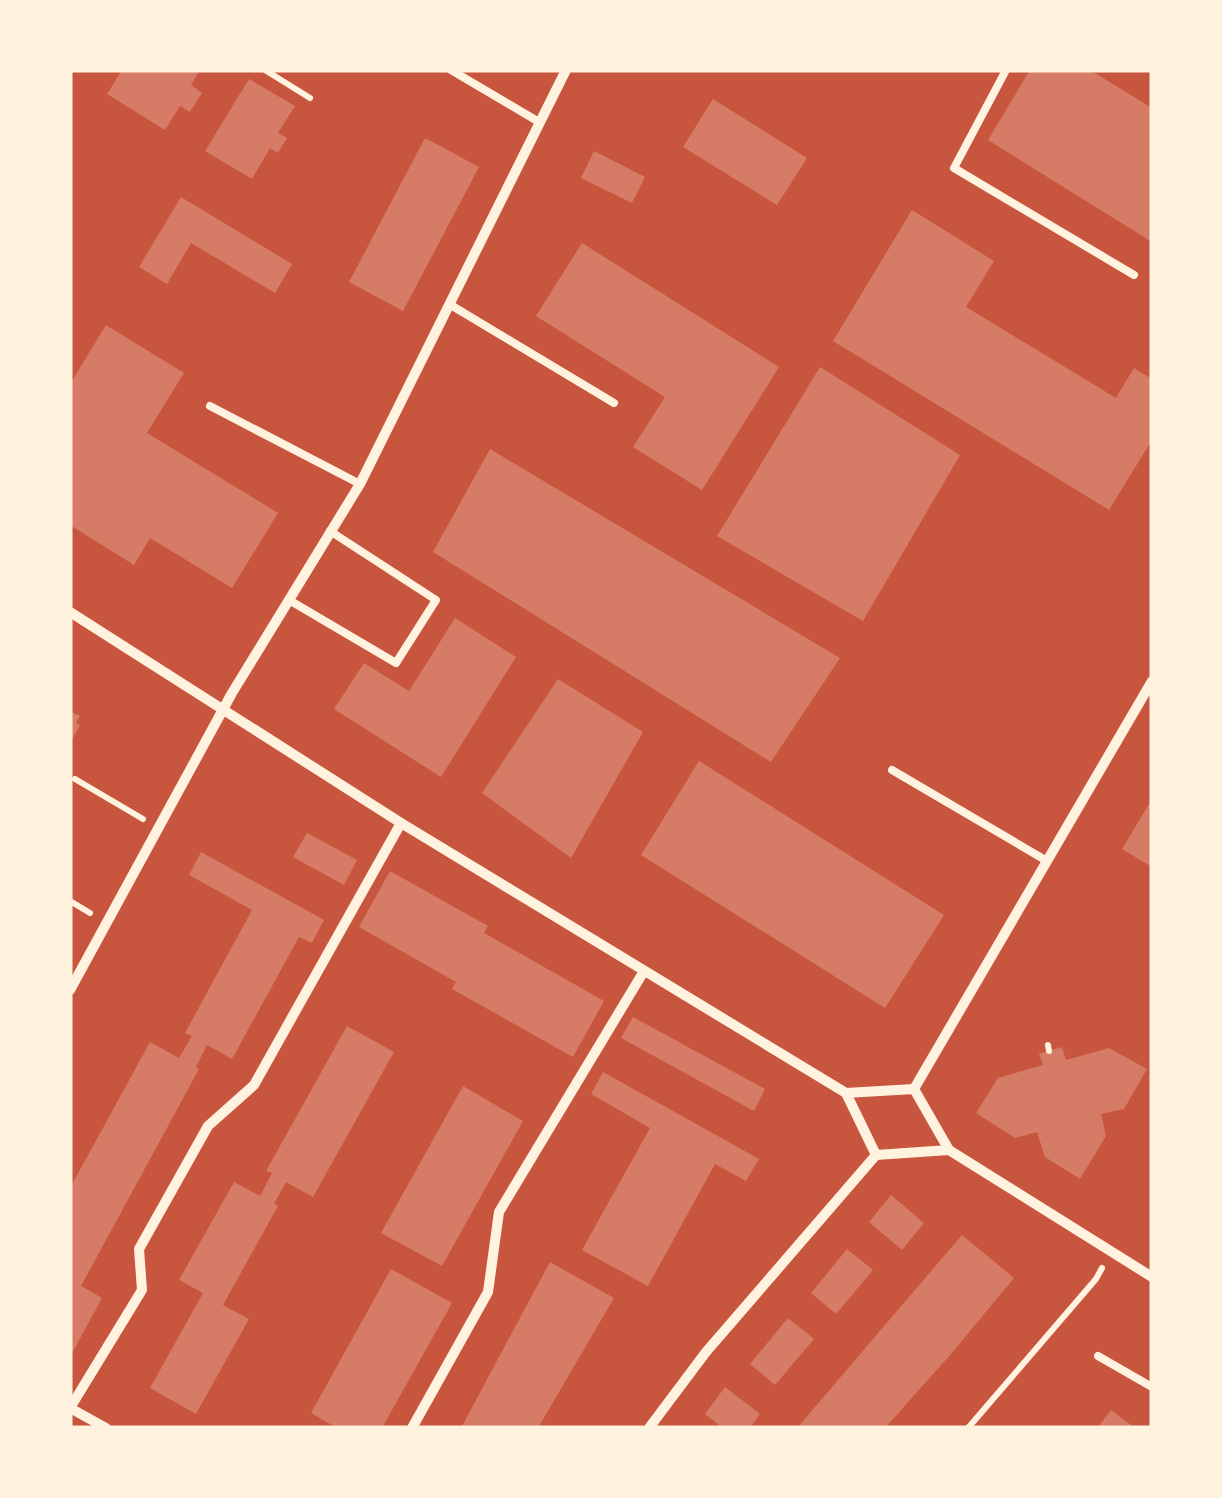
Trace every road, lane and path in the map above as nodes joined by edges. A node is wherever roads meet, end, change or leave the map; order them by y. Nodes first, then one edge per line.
1 (265, 70) edge
2 (451, 70) edge
3 (566, 70) edge
4 (1006, 70) edge
5 (310, 98) dead end
6 (539, 122) junction
7 (1134, 275) dead end
8 (449, 304) junction
9 (614, 403) dead end
10 (210, 406) dead end
11 (360, 484) junction
12 (330, 530) junction
13 (288, 600) junction
14 (70, 612) edge
15 (1152, 681) edge
16 (224, 708) junction
17 (892, 770) dead end
18 (75, 779) dead end
19 (401, 823) junction
20 (158, 829) junction
21 (1046, 861) junction
22 (644, 971) junction
23 (70, 990) edge
24 (914, 1088) junction
25 (846, 1093) junction
26 (948, 1150) junction
27 (876, 1154) junction
28 (1109, 1253) junction
29 (1152, 1278) edge
30 (1098, 1356) dead end
31 (1152, 1387) edge
32 (70, 1408) edge
33 (106, 1428) edge
34 (412, 1428) edge
35 (649, 1428) edge
36 (968, 1428) edge

1 - 5 path
2 - 6 lane
3 - 6 street
4 - 7 lane
6 - 8 street
8 - 9 lane
8 - 11 street
10 - 11 lane
11 - 12 street
12 - 13 street
12 - 13 lane
13 - 16 street
14 - 16 street
15 - 21 street
16 - 19 street
16 - 20 street
17 - 21 lane
18 - 20 path
19 - 22 street
19 - 32 street
20 - 23 street
21 - 24 street
22 - 25 street
22 - 34 street
24 - 25 street
24 - 26 street
25 - 27 street
26 - 27 street
26 - 28 street
27 - 35 street
28 - 29 street
28 - 36 path
30 - 31 lane
32 - 33 street

